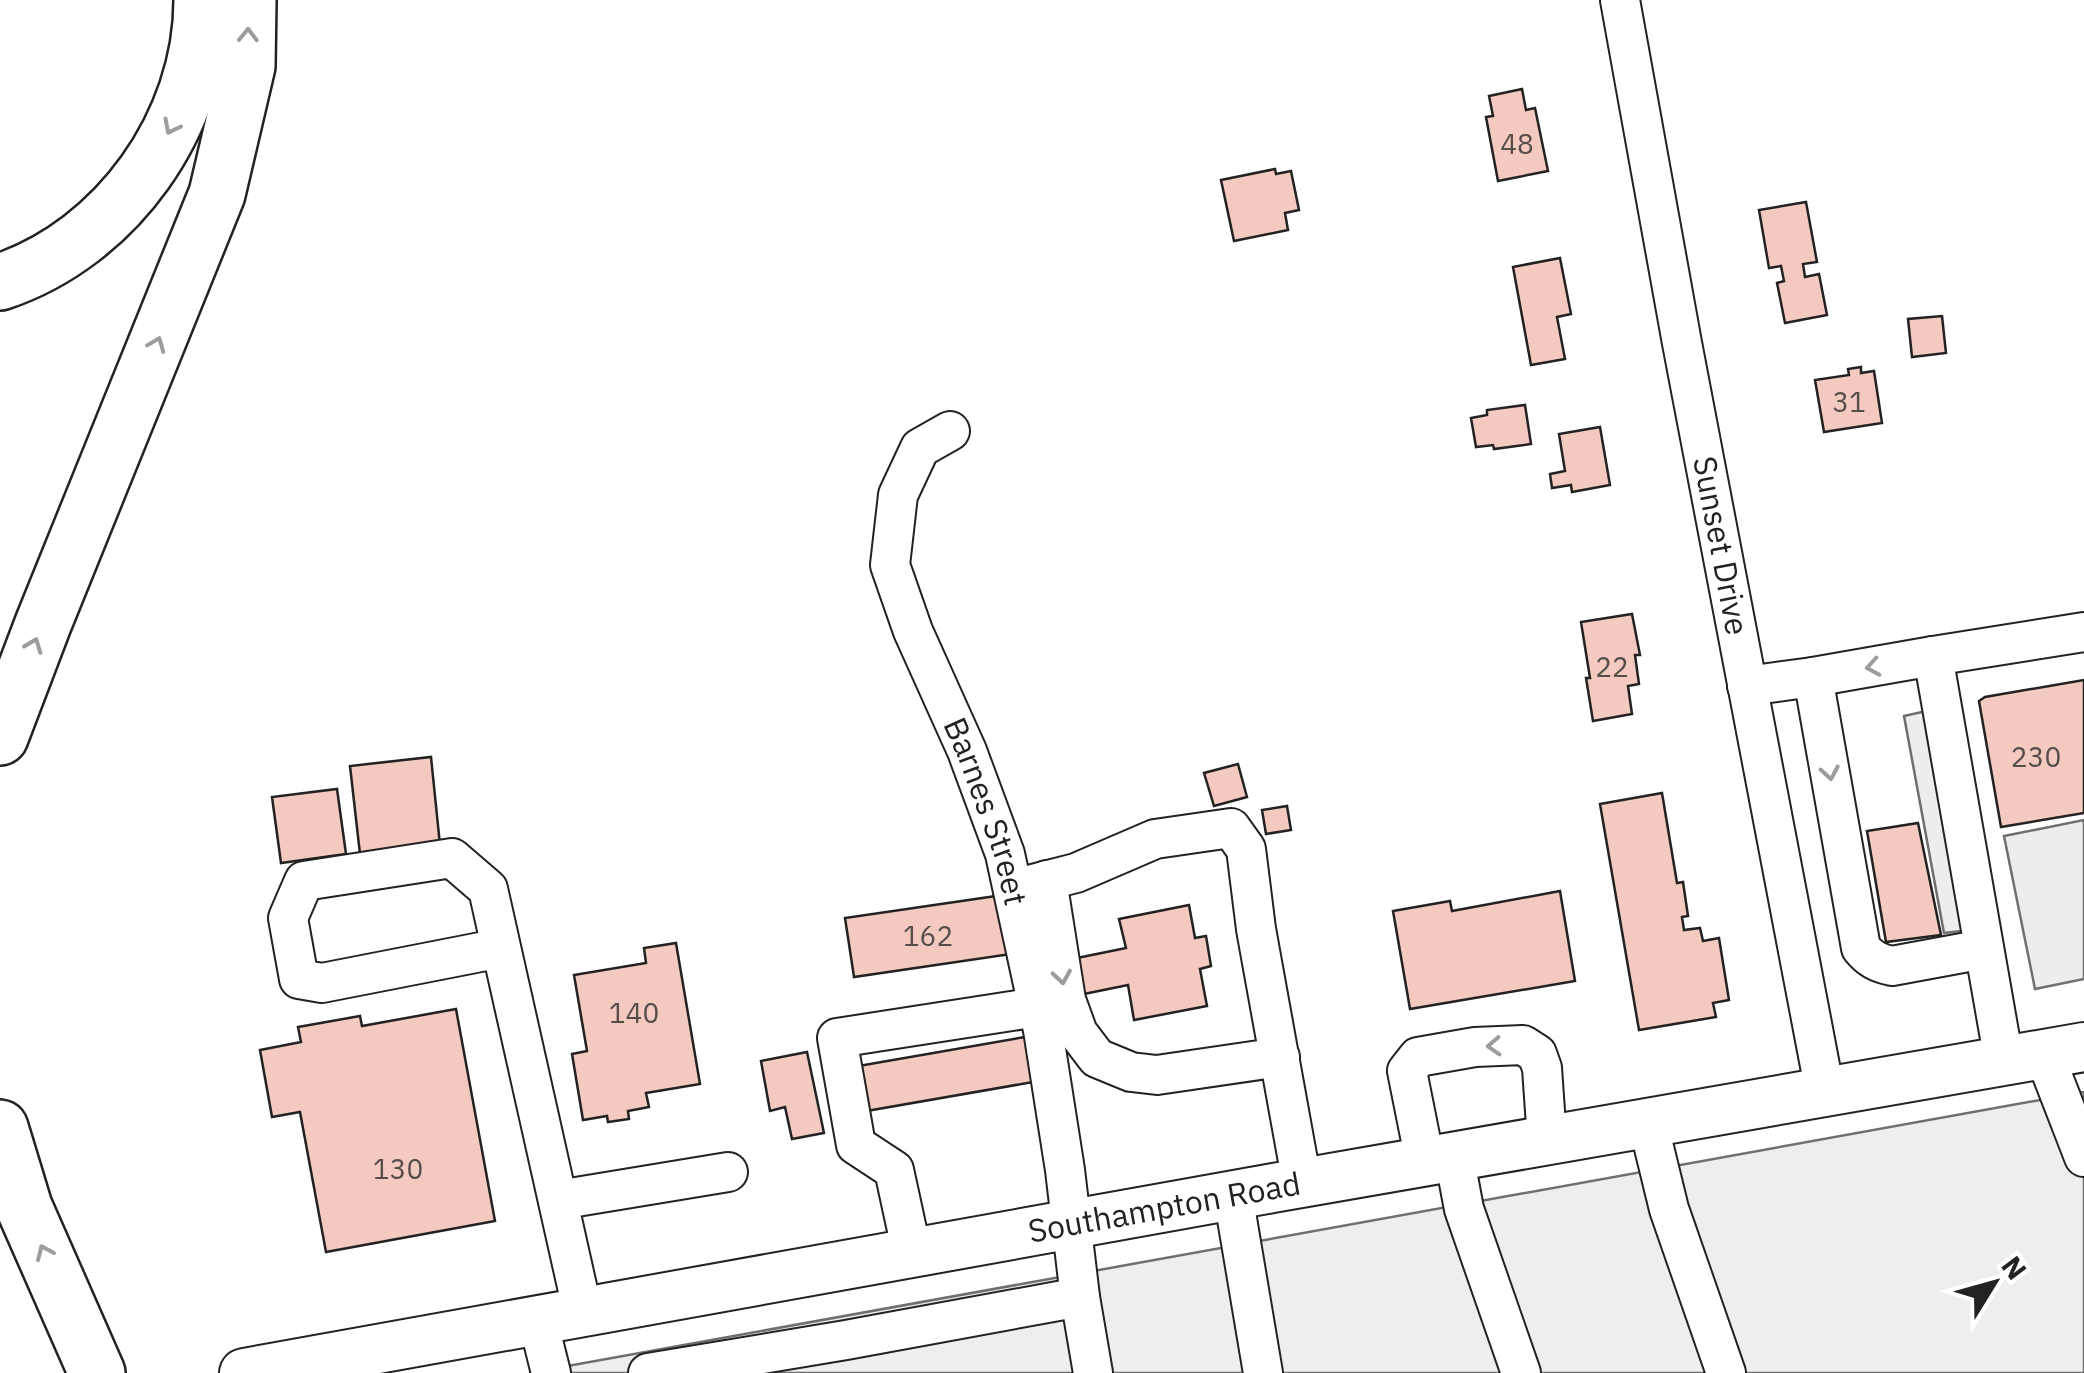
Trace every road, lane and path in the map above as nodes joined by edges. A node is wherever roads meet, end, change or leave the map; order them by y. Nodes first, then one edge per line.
1 (202, 0) edge
2 (248, 0) edge
3 (1620, 0) edge
4 (0, 282) edge
5 (950, 431) dead end
6 (2084, 632) edge
7 (1933, 656) junction
8 (1812, 678) junction
9 (1748, 686) junction
10 (0, 737) edge
11 (1030, 884) junction
12 (501, 948) junction
13 (1984, 949) junction
14 (1038, 1006) junction
15 (2044, 1054) edge
16 (1280, 1057) junction
17 (1825, 1092) junction
18 (1648, 1123) junction
19 (0, 1128) edge
20 (1547, 1140) junction
21 (2084, 1157) edge
22 (1439, 1159) junction
23 (728, 1172) dead end
24 (1302, 1183) junction
25 (1233, 1195) junction
26 (558, 1200) junction
27 (1071, 1224) junction
28 (0, 1240) edge
29 (912, 1253) junction
30 (1080, 1297) junction
31 (561, 1317) junction
32 (848, 1357) edge
33 (301, 1368) edge
34 (60, 1373) edge
35 (97, 1373) edge
36 (244, 1373) edge
37 (550, 1373) edge
38 (648, 1373) edge
39 (1093, 1373) edge
40 (1264, 1373) edge
41 (1521, 1373) edge
42 (1726, 1373) edge

1 -> 4 highway
10 -> 2 highway
3 - 9 street, Sunset Drive
5 - 11 street, Barnes Street
6 - 7 street
7 -> 8 street
7 - 13 street
8 - 9 street
8 -> 13 street
9 - 17 street, Sunset Drive
11 - 14 street, Barnes Street
11 -> 16 street
11 - 16 street
12 - 12 street
12 - 26 street
13 - 15 street
14 - 27 street, Barnes Street
14 - 29 street
15 - 17 main road, Southampton Road
15 - 21 street
16 - 24 street
17 - 18 main road, Southampton Road
18 - 20 main road, Southampton Road
18 - 42 street
35 -> 19 highway
20 - 22 main road, Southampton Road
20 -> 22 street
22 - 24 main road, Southampton Road
22 - 41 street
23 - 26 street
24 - 25 main road, Southampton Road
25 - 27 main road, Southampton Road
25 - 40 street
26 - 31 street
27 - 29 main road, Southampton Road
27 - 30 street, Barnes Street
28 - 34 highway
29 - 31 main road, Southampton Road
30 - 32 street
30 - 39 street, Barnes Street
31 - 33 main road, Southampton Road
31 - 37 street
32 - 38 street
33 - 36 main road, Southampton Road

